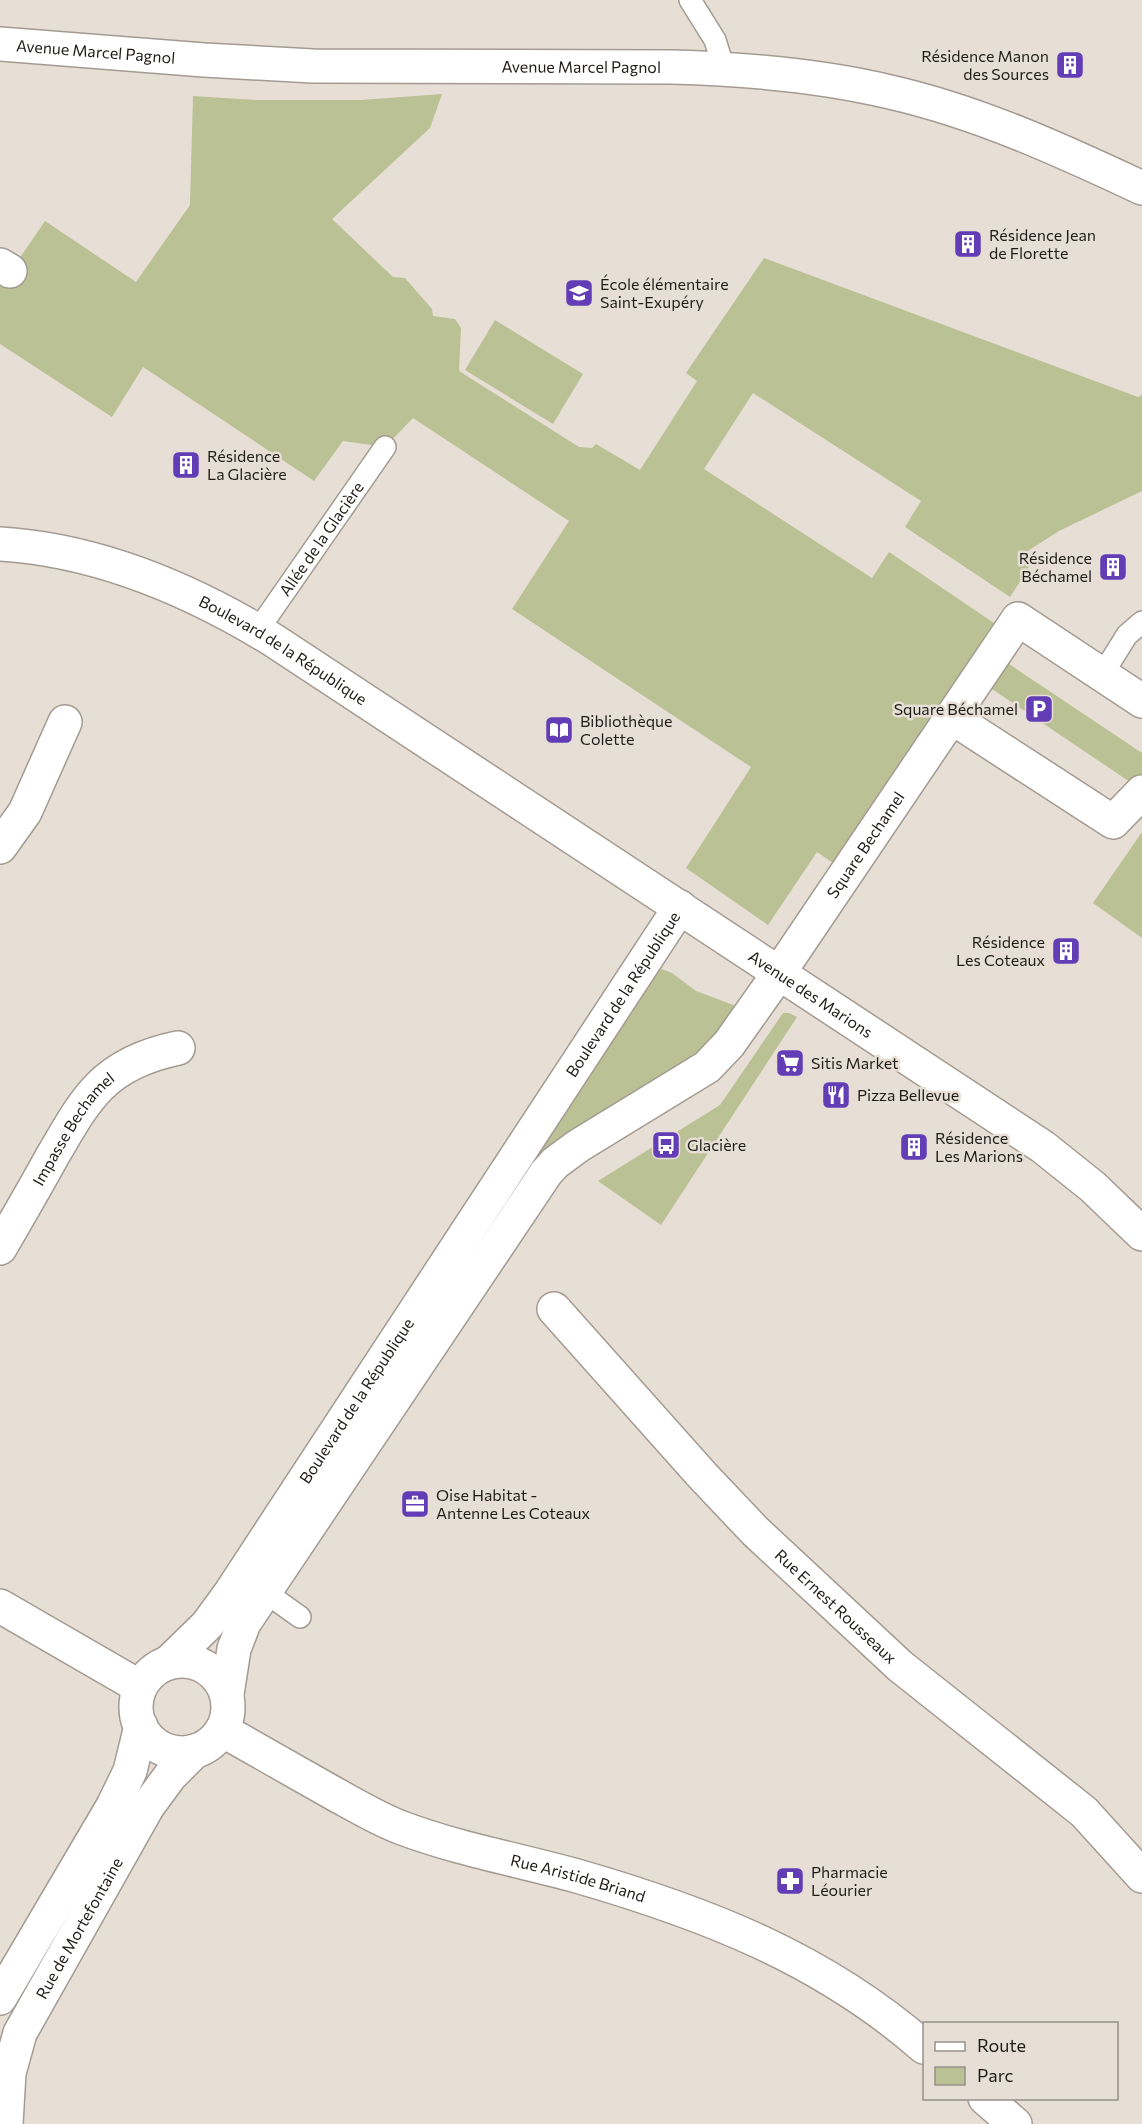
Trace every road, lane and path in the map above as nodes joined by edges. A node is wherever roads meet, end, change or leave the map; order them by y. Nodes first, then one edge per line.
1 (690, 0) edge
2 (0, 44) edge
3 (724, 69) junction
4 (1142, 188) edge
5 (385, 447) dead end
6 (0, 544) edge
7 (1142, 622) edge
8 (258, 630) junction
9 (1102, 675) junction
10 (1142, 701) edge
11 (951, 717) junction
12 (65, 722) dead end
13 (1142, 792) edge
14 (0, 847) edge
15 (680, 908) junction
16 (778, 973) junction
17 (178, 1048) dead end
18 (1142, 1234) edge
19 (0, 1248) edge
20 (554, 1309) dead end
21 (265, 1592) junction
22 (0, 1606) edge
23 (300, 1617) dead end
24 (168, 1663) junction
25 (141, 1687) junction
26 (227, 1694) junction
27 (141, 1726) junction
28 (222, 1730) junction
29 (195, 1751) junction
30 (1142, 1876) edge
31 (0, 1998) edge
32 (923, 2046) edge
33 (5, 2062) edge
34 (987, 2100) edge
35 (6, 2124) edge
36 (1015, 2124) edge

1 - 3 lane
2 - 3 street, Avenue Marcel Pagnol
3 - 4 street, Avenue Marcel Pagnol
5 - 8 lane, Allée de la Glacière
6 - 8 street, Boulevard de la République
7 - 9 lane
8 - 15 street, Boulevard de la République
9 - 10 street, Square Bechamel
9 - 11 street, Square Bechamel
11 - 13 street
11 - 16 street, Square Bechamel
12 - 14 street
15 - 16 street, Avenue des Marions
15 - 24 street, Boulevard de la République
16 - 18 street, Avenue des Marions
16 - 21 street, Boulevard de la République
17 - 19 street, Impasse Bechamel
20 - 30 street, Rue Ernest Rousseaux
21 - 23 lane
21 - 26 street, Boulevard de la République
22 - 25 street
24 - 25 street
24 - 26 street
25 - 27 street
26 - 28 street
27 - 29 street
27 - 31 street, Rue de Mortefontaine
28 - 29 street
28 - 32 street, Rue Aristide Briand
29 - 33 street, Rue de Mortefontaine
33 - 35 street, Rue de Mortefontaine
34 - 36 street

